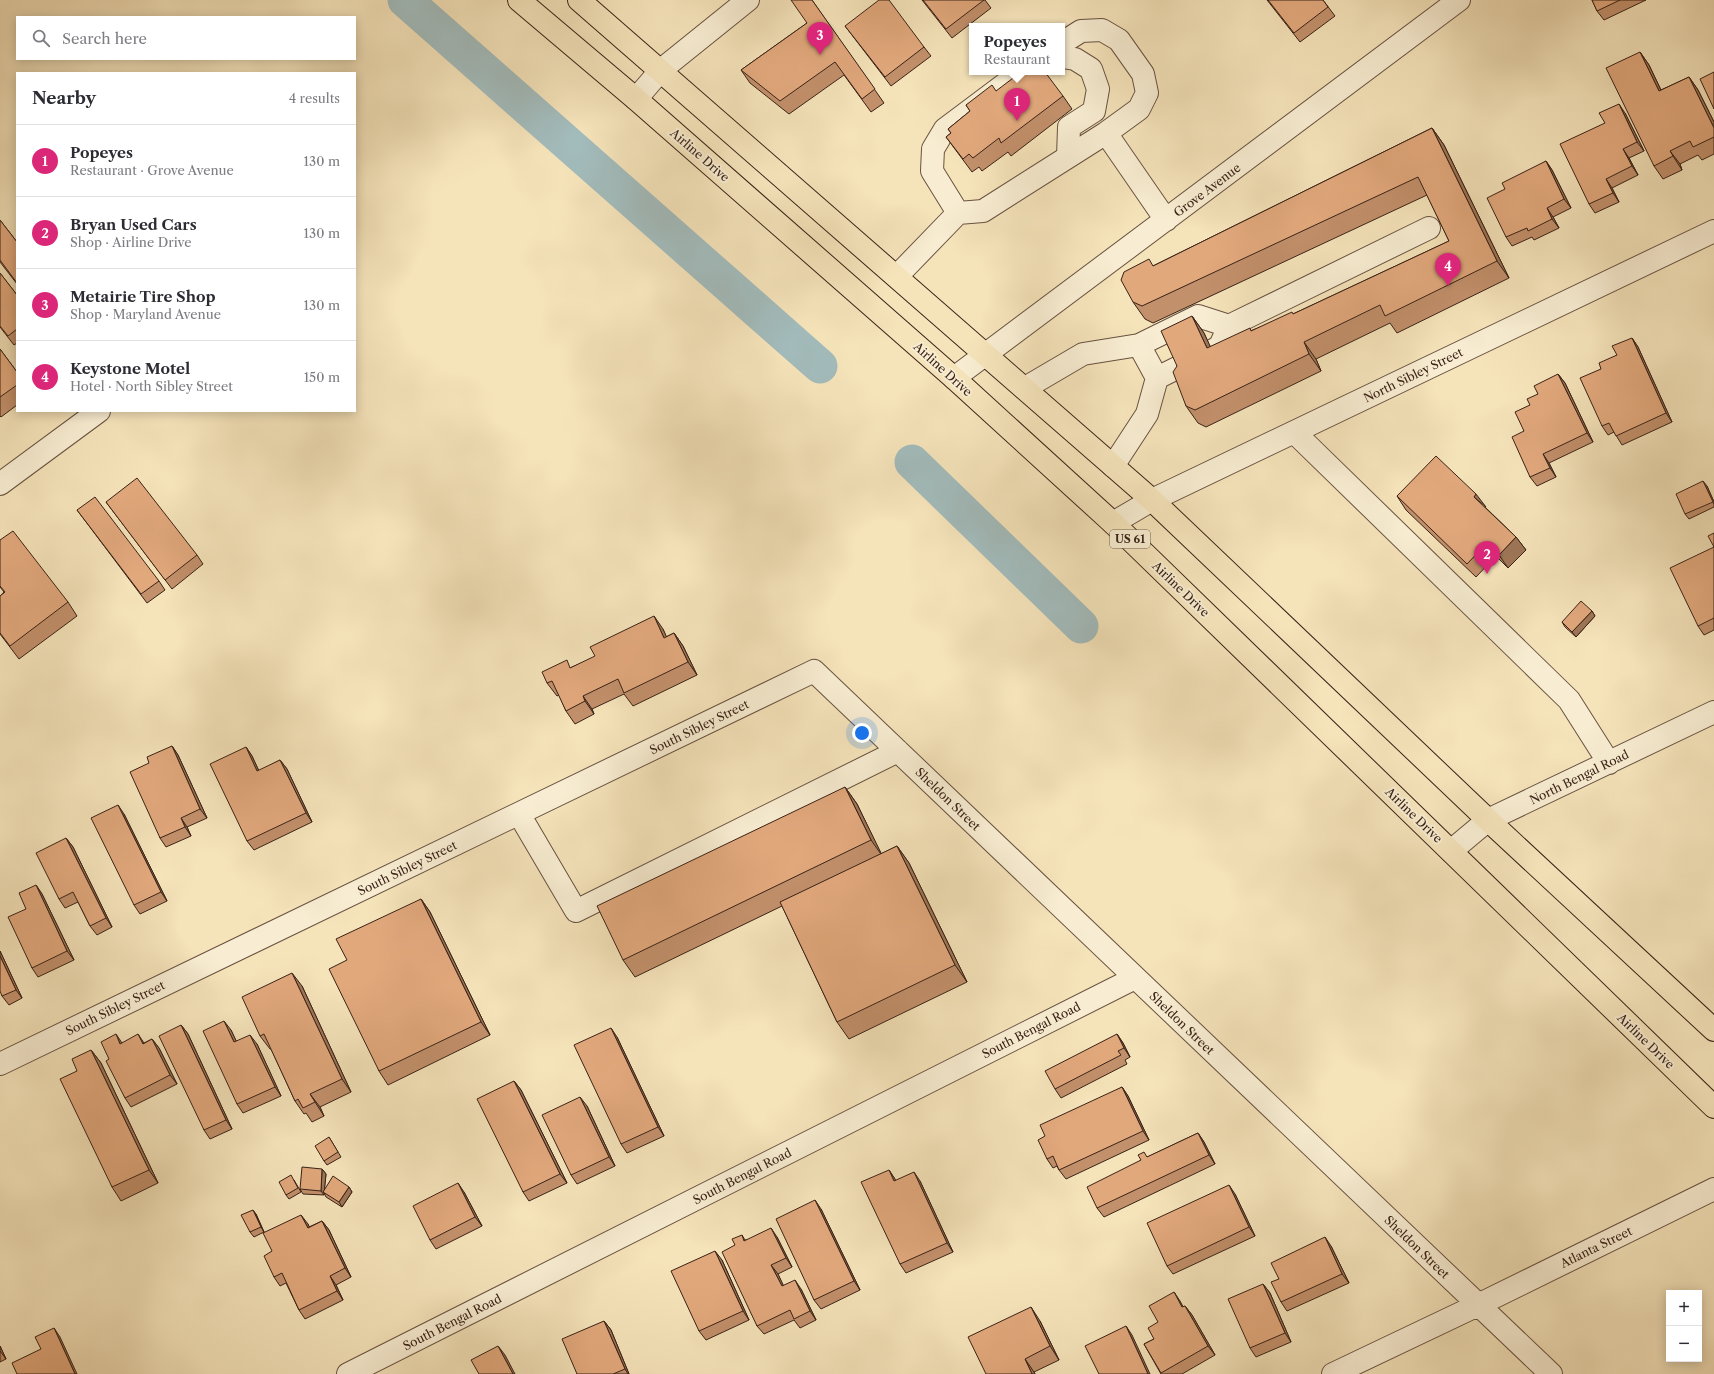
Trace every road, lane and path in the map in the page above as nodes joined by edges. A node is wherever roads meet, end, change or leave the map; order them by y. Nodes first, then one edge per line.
1 (519, 0) edge
2 (580, 0) edge
3 (748, 0) edge
4 (1459, 0) edge
5 (1065, 41) edge
6 (1065, 57) edge
7 (661, 70) junction
8 (1017, 75) edge
9 (636, 99) junction
10 (1106, 133) junction
11 (1068, 157) junction
12 (958, 213) junction
13 (1166, 220) junction
14 (1428, 228) edge
15 (1714, 231) edge
16 (897, 276) junction
17 (1229, 326) junction
18 (1139, 345) junction
19 (1212, 351) edge
20 (986, 354) junction
21 (1181, 366) edge
22 (954, 378) junction
23 (1157, 378) junction
24 (1025, 388) junction
25 (98, 412) edge
26 (1294, 432) junction
27 (1113, 466) junction
28 (0, 484) edge
29 (1152, 500) junction
30 (1113, 523) junction
31 (814, 671) joint
32 (1714, 712) edge
33 (898, 752) junction
34 (1609, 762) junction
35 (519, 814) junction
36 (1488, 820) junction
37 (1451, 851) junction
38 (1135, 978) junction
39 (1714, 1030) edge
40 (0, 1064) edge
41 (1714, 1107) edge
42 (1714, 1189) edge
43 (1478, 1305) junction
44 (348, 1374) edge
45 (1333, 1374) edge
46 (1552, 1374) edge

1 - 9 highway, Airline Drive / US 61
2 - 7 highway
3 - 7 street
4 - 13 street, Grove Avenue
5 - 10 street
6 - 11 street
7 - 9 street
7 - 16 highway
8 - 12 street
9 - 22 highway, Airline Drive / US 61
10 - 11 street
10 - 13 street
11 - 12 street
12 - 16 street
13 - 20 street, Grove Avenue
14 - 17 street
15 - 26 street, North Sibley Street
16 - 20 highway
17 - 18 street
17 - 19 street
18 - 23 street
18 - 24 street
20 - 22 street, Grove Avenue
20 - 24 highway
21 - 23 street
22 - 30 highway, Airline Drive / US 61
23 - 27 street
24 - 27 highway
25 - 28 street
26 - 29 street, North Sibley Street
26 - 34 street
27 - 29 highway
29 - 30 street, North Sibley Street
29 - 36 highway
30 - 37 highway, Airline Drive / US 61
31 - 33 street, Sheldon Street
31 - 35 street, South Sibley Street
32 - 34 street, North Bengal Road
33 - 35 street
33 - 38 street, Sheldon Street
34 - 36 street, North Bengal Road
35 - 40 street, South Sibley Street
36 - 37 street, North Bengal Road
36 - 39 highway
37 - 41 highway, Airline Drive / US 61
38 - 43 street, Sheldon Street
38 - 44 street, South Bengal Road
42 - 43 street, Atlanta Street
43 - 45 street, Atlanta Street
43 - 46 street, Sheldon Street

